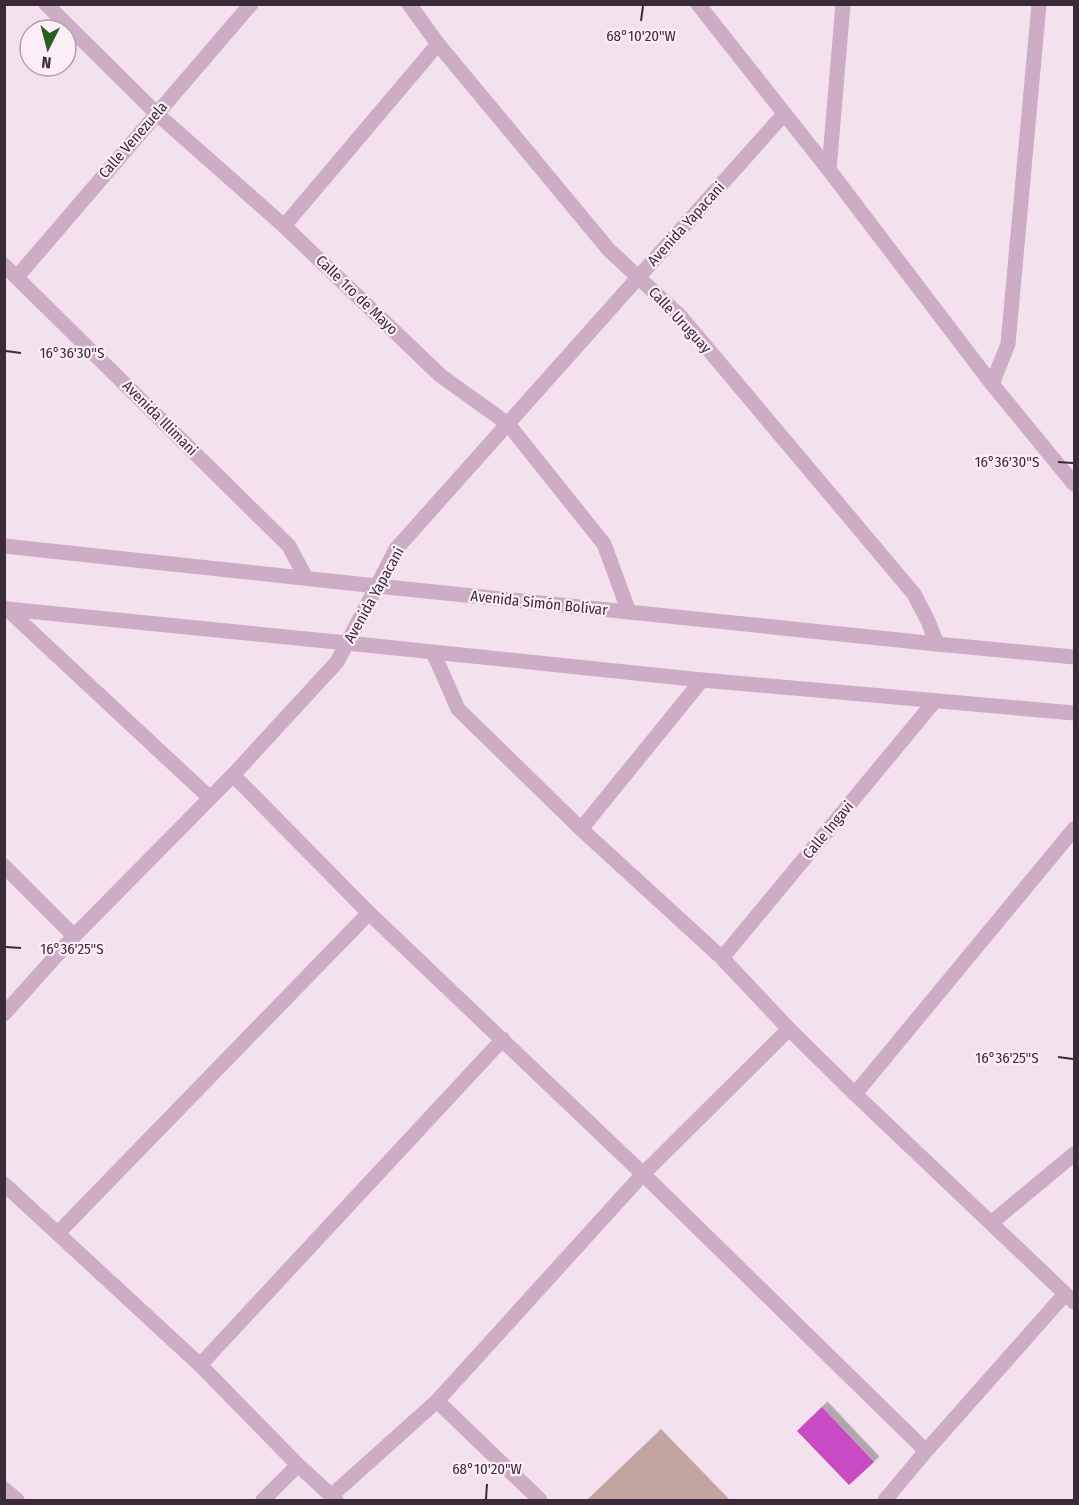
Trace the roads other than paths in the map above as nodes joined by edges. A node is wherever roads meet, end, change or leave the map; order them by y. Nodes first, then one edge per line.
1 (46, 4) edge
2 (251, 4) edge
3 (409, 4) edge
4 (698, 4) edge
5 (843, 4) edge
6 (1039, 4) edge
7 (438, 44) junction
8 (156, 113) junction
9 (784, 114) junction
10 (829, 170) junction
11 (284, 226) junction
12 (4, 266) edge
13 (17, 277) junction
14 (639, 277) junction
15 (992, 384) junction
16 (508, 424) junction
17 (1071, 475) edge
18 (4, 546) edge
19 (306, 578) junction
20 (377, 586) junction
21 (6, 608) edge
22 (629, 612) junction
23 (347, 643) junction
24 (937, 644) junction
25 (433, 652) junction
26 (1074, 657) edge
27 (702, 680) junction
28 (934, 702) junction
29 (1074, 713) edge
30 (233, 775) junction
31 (210, 798) junction
32 (581, 829) junction
33 (1074, 829) edge
34 (4, 867) edge
35 (369, 913) junction
36 (74, 936) junction
37 (722, 958) junction
38 (4, 1014) edge
39 (789, 1029) junction
40 (502, 1039) junction
41 (855, 1094) junction
42 (1074, 1154) edge
43 (643, 1174) junction
44 (4, 1184) edge
45 (991, 1223) junction
46 (58, 1233) junction
47 (1070, 1298) edge
48 (200, 1365) junction
49 (437, 1401) junction
50 (926, 1451) junction
51 (298, 1465) junction
52 (4, 1489) edge
53 (334, 1498) edge
54 (17, 1500) edge
55 (263, 1500) edge
56 (540, 1500) edge
57 (885, 1500) edge

1 - 8 street, Calle 1ro de Mayo
2 - 8 street, Calle Venezuela
3 - 7 street, Calle Uruguay
4 - 9 street
5 - 10 street
6 - 15 street
7 - 11 street
7 - 14 street, Calle Uruguay
8 - 11 street, Calle 1ro de Mayo
8 - 13 street, Calle Venezuela
9 - 10 street
9 - 14 street, Avenida Yapacani
10 - 15 street
11 - 16 street, Calle 1ro de Mayo
12 - 13 street, Avenida Illimani
13 - 19 street, Avenida Illimani
14 - 16 street, Avenida Yapacani
14 - 24 street, Calle Uruguay
15 - 17 street
16 - 20 street, Avenida Yapacani
16 - 22 street, Calle 1ro de Mayo
18 - 19 street, Avenida Simón Bolívar
19 - 20 street, Avenida Simón Bolívar
20 - 22 street, Avenida Simón Bolívar
20 - 23 street, Avenida Yapacani
21 - 23 street
21 - 31 street
22 - 24 street, Avenida Simón Bolívar
23 - 25 street
23 - 30 street, Avenida Yapacani
24 - 26 street, Avenida Simón Bolívar
25 - 27 street
25 - 32 street
27 - 28 street
27 - 32 street
28 - 29 street
28 - 37 street, Calle Ingavi
30 - 31 street, Avenida Yapacani
30 - 35 street
31 - 36 street, Avenida Yapacani
32 - 37 street
33 - 41 street
34 - 36 street
35 - 40 street
35 - 46 street
36 - 38 street, Avenida Yapacani
37 - 39 street
39 - 41 street
39 - 43 street
40 - 43 street
40 - 48 street
41 - 45 street
42 - 45 street
43 - 49 street
43 - 50 street
44 - 46 street
45 - 47 street
46 - 48 street
47 - 50 street
48 - 51 street
49 - 53 street
49 - 56 street
50 - 57 street
51 - 53 street
51 - 55 street
52 - 54 street

